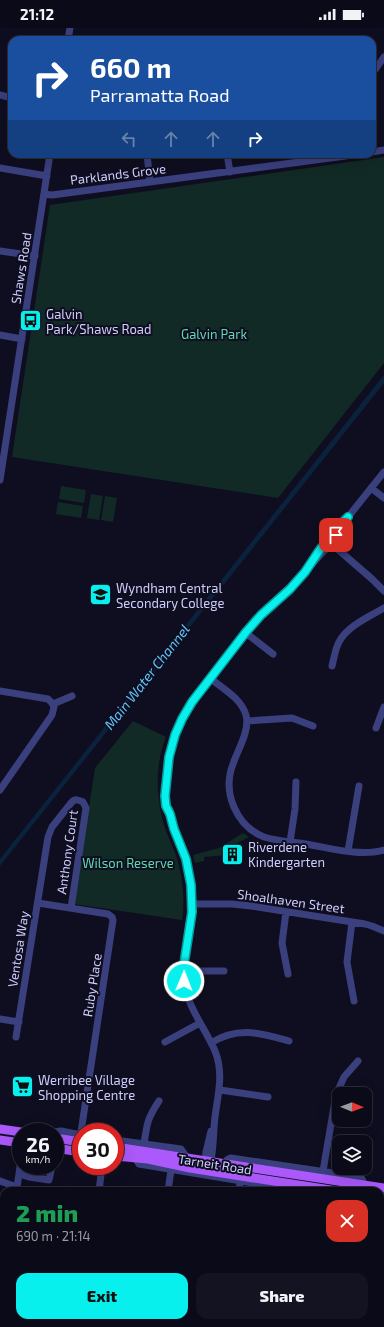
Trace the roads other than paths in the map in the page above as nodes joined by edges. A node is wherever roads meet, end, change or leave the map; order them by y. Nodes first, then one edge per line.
1 (384, 56) edge
2 (376, 68) edge
3 (49, 158) edge
4 (147, 158) edge
5 (228, 158) edge
6 (331, 158) edge
7 (0, 168) edge
8 (230, 172) junction
9 (47, 176) junction
10 (150, 182) junction
11 (44, 194) junction
12 (0, 251) edge
13 (35, 256) junction
14 (0, 335) edge
15 (22, 339) junction
16 (8, 429) junction
17 (0, 437) edge
18 (2, 453) edge
19 (384, 472) edge
20 (0, 480) edge
21 (371, 488) junction
22 (384, 498) edge
23 (329, 545) junction
24 (384, 591) edge
25 (384, 608) edge
26 (246, 632) junction
27 (273, 654) dead end
28 (332, 666) dead end
29 (210, 678) junction
30 (0, 691) edge
31 (72, 696) dead end
32 (53, 704) junction
33 (384, 707) edge
34 (247, 721) junction
35 (313, 726) dead end
36 (376, 728) dead end
37 (296, 782) dead end
38 (359, 786) dead end
39 (0, 790) edge
40 (290, 842) junction
41 (384, 850) edge
42 (348, 851) junction
43 (38, 903) junction
44 (192, 904) junction
45 (71, 908) junction
46 (286, 912) junction
47 (352, 922) junction
48 (384, 932) edge
49 (184, 971) junction
50 (224, 971) dead end
51 (288, 974) dead end
52 (354, 1001) dead end
53 (0, 1019) edge
54 (18, 1022) junction
55 (200, 1023) junction
56 (16, 1037) dead end
57 (289, 1041) dead end
58 (166, 1042) dead end
59 (211, 1044) junction
60 (358, 1061) dead end
61 (220, 1090) junction
62 (268, 1097) dead end
63 (159, 1101) dead end
64 (83, 1123) edge
65 (0, 1129) edge
66 (12, 1131) edge
67 (12, 1138) edge
68 (0, 1140) edge
69 (10, 1141) joint
70 (124, 1141) edge
71 (144, 1144) junction
72 (124, 1148) edge
73 (124, 1157) edge
74 (135, 1158) junction
75 (187, 1158) junction
76 (226, 1164) junction
77 (207, 1166) junction
78 (171, 1170) junction
79 (323, 1171) junction
80 (230, 1174) junction
81 (19, 1175) edge
82 (22, 1175) edge
83 (51, 1175) edge
84 (102, 1175) edge
85 (311, 1177) junction
86 (293, 1179) junction
87 (0, 1181) edge
88 (240, 1182) junction
89 (364, 1186) junction
90 (384, 1186) edge
91 (13, 1187) edge
92 (17, 1187) edge
93 (100, 1187) edge
94 (169, 1187) edge
95 (239, 1187) edge
96 (280, 1187) edge
97 (289, 1187) edge
98 (306, 1187) edge
99 (309, 1187) edge

1 - 2 street
3 - 9 street, Shaws Road
4 - 10 street
5 - 8 street
6 - 8 street, Parklands Grove
7 - 9 street
8 - 10 street, Parklands Grove
9 - 11 street, Shaws Road
10 - 11 street, Parklands Grove
11 - 13 street, Shaws Road
12 - 13 street
13 - 15 street, Shaws Road
14 - 15 street
15 - 16 street, Shaws Road
16 - 17 street
16 - 18 street, Shaws Road
18 - 20 street, Shaws Road
19 - 21 street
21 - 22 street
21 - 23 street
23 - 24 street
23 - 26 street
25 - 28 street
26 - 27 street
26 - 29 street
29 - 34 street
29 - 44 street
30 - 32 street
31 - 32 street
32 - 39 street
33 - 36 street
34 - 35 street
34 - 40 street
37 - 40 street
38 - 42 street
40 - 42 street
41 - 42 street
43 - 45 street, Ruby Place
43 - 45 street, Anthony Court
43 - 54 street, Ventosa Way
44 - 46 street, Shoalhaven Street
44 - 49 street
45 - 64 street, Ruby Place
46 - 47 street, Shoalhaven Street
46 - 51 street
47 - 48 street, Shoalhaven Street
47 - 52 street
49 - 50 street
49 - 55 street
53 - 54 street
54 - 56 street, Ventosa Way
55 - 58 street
55 - 59 street
57 - 59 street
59 - 61 street
60 - 79 street
61 - 62 street
61 - 77 street
63 - 71 street
65 - 66 main road
67 - 69 main road
68 - 69 main road
70 - 71 street, Tarneit Road
71 - 75 street, Tarneit Road
72 - 75 main road, Tarneit Road
73 - 74 main road, Tarneit Road
74 - 77 main road, Tarneit Road
74 - 78 street, Tarneit Road
75 - 77 main road, Tarneit Road
76 - 77 main road, Tarneit Road
76 - 79 street, Tarneit Road
76 - 80 street, Tarneit Road
76 - 86 main road, Tarneit Road
77 - 80 main road, Tarneit Road
78 - 88 street, Tarneit Road
78 - 94 street
79 - 89 street, Tarneit Road
80 - 86 main road, Tarneit Road
81 - 92 street
82 - 83 street
84 - 93 street
85 - 86 main road, Tarneit Road
85 - 89 main road, Tarneit Road
85 - 99 street
86 - 97 street, Tarneit Road
86 - 98 main road, Tarneit Road
87 - 91 street
88 - 95 street
88 - 96 street, Tarneit Road
89 - 90 main road, Tarneit Road

